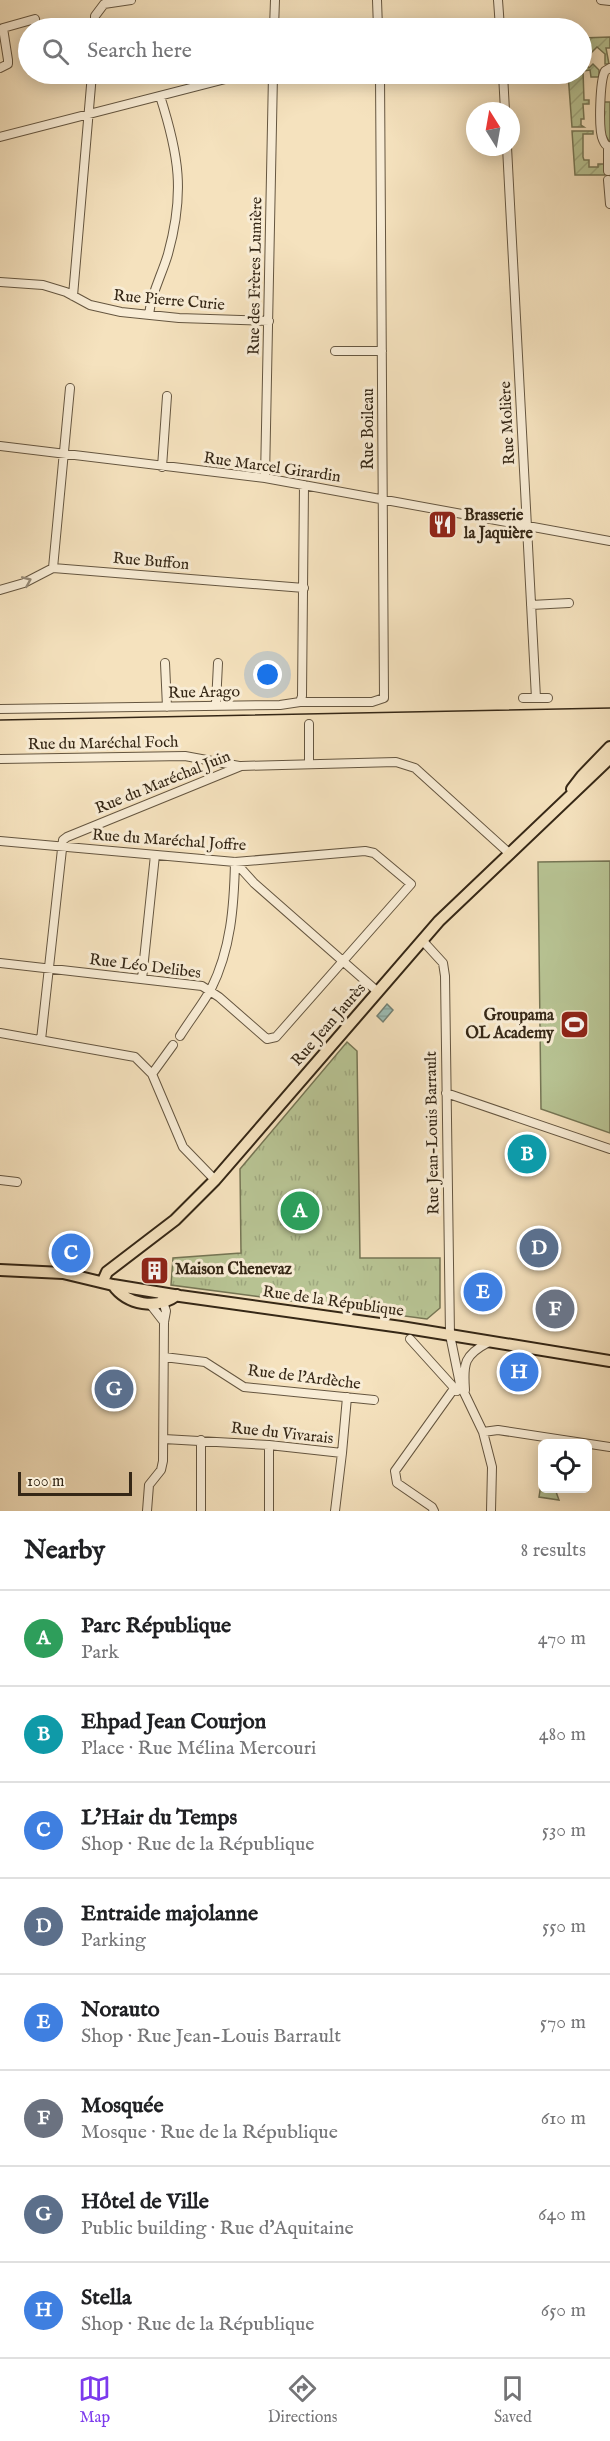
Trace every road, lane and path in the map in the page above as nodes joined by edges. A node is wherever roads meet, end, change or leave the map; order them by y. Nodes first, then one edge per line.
1 (131, 0) edge
2 (275, 0) edge
3 (377, 0) edge
4 (498, 0) edge
5 (95, 18) edge
6 (274, 18) edge
7 (378, 18) edge
8 (499, 18) edge
9 (18, 24) edge
10 (0, 68) edge
11 (610, 68) edge
12 (91, 84) edge
13 (206, 84) edge
14 (273, 84) edge
15 (380, 84) edge
16 (504, 84) edge
17 (160, 96) junction
18 (505, 102) edge
19 (89, 114) junction
20 (0, 137) edge
21 (609, 147) edge
22 (507, 156) edge
23 (610, 204) edge
24 (0, 282) edge
25 (73, 296) junction
26 (149, 315) junction
27 (269, 321) junction
28 (335, 351) dead end
29 (382, 351) junction
30 (70, 388) dead end
31 (167, 396) dead end
32 (0, 446) edge
33 (64, 454) junction
34 (162, 467) junction
35 (265, 478) junction
36 (304, 485) junction
37 (383, 498) junction
38 (526, 525) junction
39 (610, 541) edge
40 (53, 568) junction
41 (304, 588) junction
42 (0, 590) edge
43 (569, 603) dead end
44 (531, 605) junction
45 (165, 663) dead end
46 (218, 663) dead end
47 (523, 698) dead end
48 (536, 698) junction
49 (548, 698) dead end
50 (300, 702) junction
51 (216, 704) junction
52 (167, 707) junction
53 (0, 709) edge
54 (309, 724) dead end
55 (610, 747) edge
56 (610, 758) edge
57 (0, 759) edge
58 (309, 764) junction
59 (241, 766) junction
60 (564, 800) junction
61 (0, 841) edge
62 (61, 846) junction
63 (510, 854) junction
64 (155, 855) junction
65 (235, 862) junction
66 (422, 940) junction
67 (342, 962) junction
68 (0, 963) edge
69 (49, 969) junction
70 (142, 979) junction
71 (210, 990) junction
72 (378, 992) junction
73 (0, 1033) edge
74 (180, 1036) dead end
75 (41, 1040) junction
76 (173, 1045) dead end
77 (152, 1074) junction
78 (446, 1093) junction
79 (610, 1149) edge
80 (0, 1180) edge
81 (215, 1180) junction
82 (17, 1182) dead end
83 (0, 1270) edge
84 (108, 1283) junction
85 (129, 1286) junction
86 (158, 1292) junction
87 (177, 1295) junction
88 (125, 1298) junction
89 (164, 1303) junction
90 (150, 1304) junction
91 (164, 1322) junction
92 (450, 1335) junction
93 (410, 1339) dead end
94 (491, 1341) junction
95 (610, 1354) edge
96 (164, 1357) junction
97 (610, 1361) edge
98 (453, 1390) junction
99 (466, 1395) junction
100 (346, 1397) junction
101 (374, 1400) dead end
102 (483, 1432) junction
103 (164, 1439) junction
104 (201, 1440) junction
105 (269, 1445) junction
106 (610, 1447) edge
107 (342, 1454) junction
108 (147, 1511) edge
109 (201, 1511) edge
110 (269, 1511) edge
111 (335, 1511) edge
112 (434, 1511) edge
113 (491, 1511) edge

1 - 5 street
2 - 6 street
3 - 7 street
4 - 8 street
9 - 10 street
11 - 21 street
12 - 19 street
13 - 17 street
14 - 27 street, Rue des Frères Lumière
15 - 29 street, Rue Boileau
16 - 18 street
17 - 19 street
17 - 26 street
19 - 20 street
19 - 25 street
21 - 23 street
22 - 38 street, Rue Molière
24 - 25 street, Rue Pierre Curie
25 - 26 street, Rue Pierre Curie
26 - 27 street, Rue Pierre Curie
27 - 35 street, Rue des Frères Lumière
28 - 29 street
29 - 37 street, Rue Boileau
30 - 33 street
31 - 34 street
32 - 33 street, Rue Marcel Girardin
33 - 34 street, Rue Marcel Girardin
33 - 40 street
34 - 35 street, Rue Marcel Girardin
35 - 36 street, Rue Marcel Girardin
36 - 37 street, Rue Marcel Girardin
36 - 41 street
37 - 38 street, Rue Marcel Girardin
37 - 50 street, Rue Boileau
38 - 39 street, Rue Marcel Girardin
38 - 44 street, Rue Molière
40 - 41 street, Rue Buffon
42 -> 40 street
41 - 50 street
43 - 44 street
44 - 48 street, Rue Molière
45 - 52 street
46 - 51 street
47 - 48 street
48 - 49 street
50 - 51 street, Rue Arago
51 - 52 street, Rue Arago
52 - 53 street, Rue Arago
54 - 58 street
55 - 60 main road, Rue Jean Jaurès
56 - 60 main road, Rue Jean Jaurès
57 - 59 street, Rue du Maréchal Foch
58 - 59 street, Rue du Maréchal Juin
58 - 63 street, Rue du Maréchal Juin
59 - 62 street, Rue du Maréchal Juin
60 - 63 main road, Rue Jean Jaurès
61 - 62 street
62 - 64 street, Rue du Maréchal Joffre
62 - 69 street
63 - 66 main road, Rue Jean Jaurès
64 - 65 street, Rue du Maréchal Joffre
64 - 70 street
65 - 67 street
65 - 67 street, Rue du Maréchal Joffre
65 - 71 street
66 - 72 main road, Rue Jean Jaurès
66 - 78 street, Rue Jean-Louis Barrault
67 - 71 street, Rue Léo Delibes
67 - 72 street
68 - 69 street, Rue Léo Delibes
69 - 70 street, Rue Léo Delibes
69 - 75 street
70 - 71 street, Rue Léo Delibes
71 - 74 street
72 - 81 main road, Rue Jean Jaurès
73 - 75 street
75 - 77 street
76 - 77 street
77 - 81 street
78 - 79 street
78 - 92 street, Rue Jean-Louis Barrault
80 - 82 street
81 - 84 main road, Rue Jean Jaurès
83 - 84 main road, Rue de la République
84 - 85 main road, Rue de la République
84 - 88 main road
85 - 86 main road, Rue de la République
85 - 88 main road
86 - 87 main road, Rue de la République
86 - 89 street
87 - 89 main road
87 - 92 main road, Rue de la République
88 - 90 main road
89 - 90 main road
89 - 91 street
90 - 91 street
91 - 96 street
92 - 94 main road, Rue de la République
92 - 95 main road, Rue de la République
92 - 99 street, Rue Jean-Louis Barrault
93 - 98 street
94 - 97 main road, Rue de la République
94 - 99 street
96 - 100 street, Rue de l'Ardèche
96 - 103 street
98 - 99 street
98 - 112 street
99 - 102 street, Rue Jean-Louis Barrault
100 - 101 street, Rue de l'Ardèche
100 - 107 street, Rue du Vivarais
102 - 106 street
102 - 113 street, Rue Jean-Louis Barrault
103 - 104 street, Rue du Vivarais
103 - 108 street
104 - 105 street, Rue du Vivarais
104 - 109 street
105 - 107 street, Rue du Vivarais
105 - 110 street
107 - 111 street

